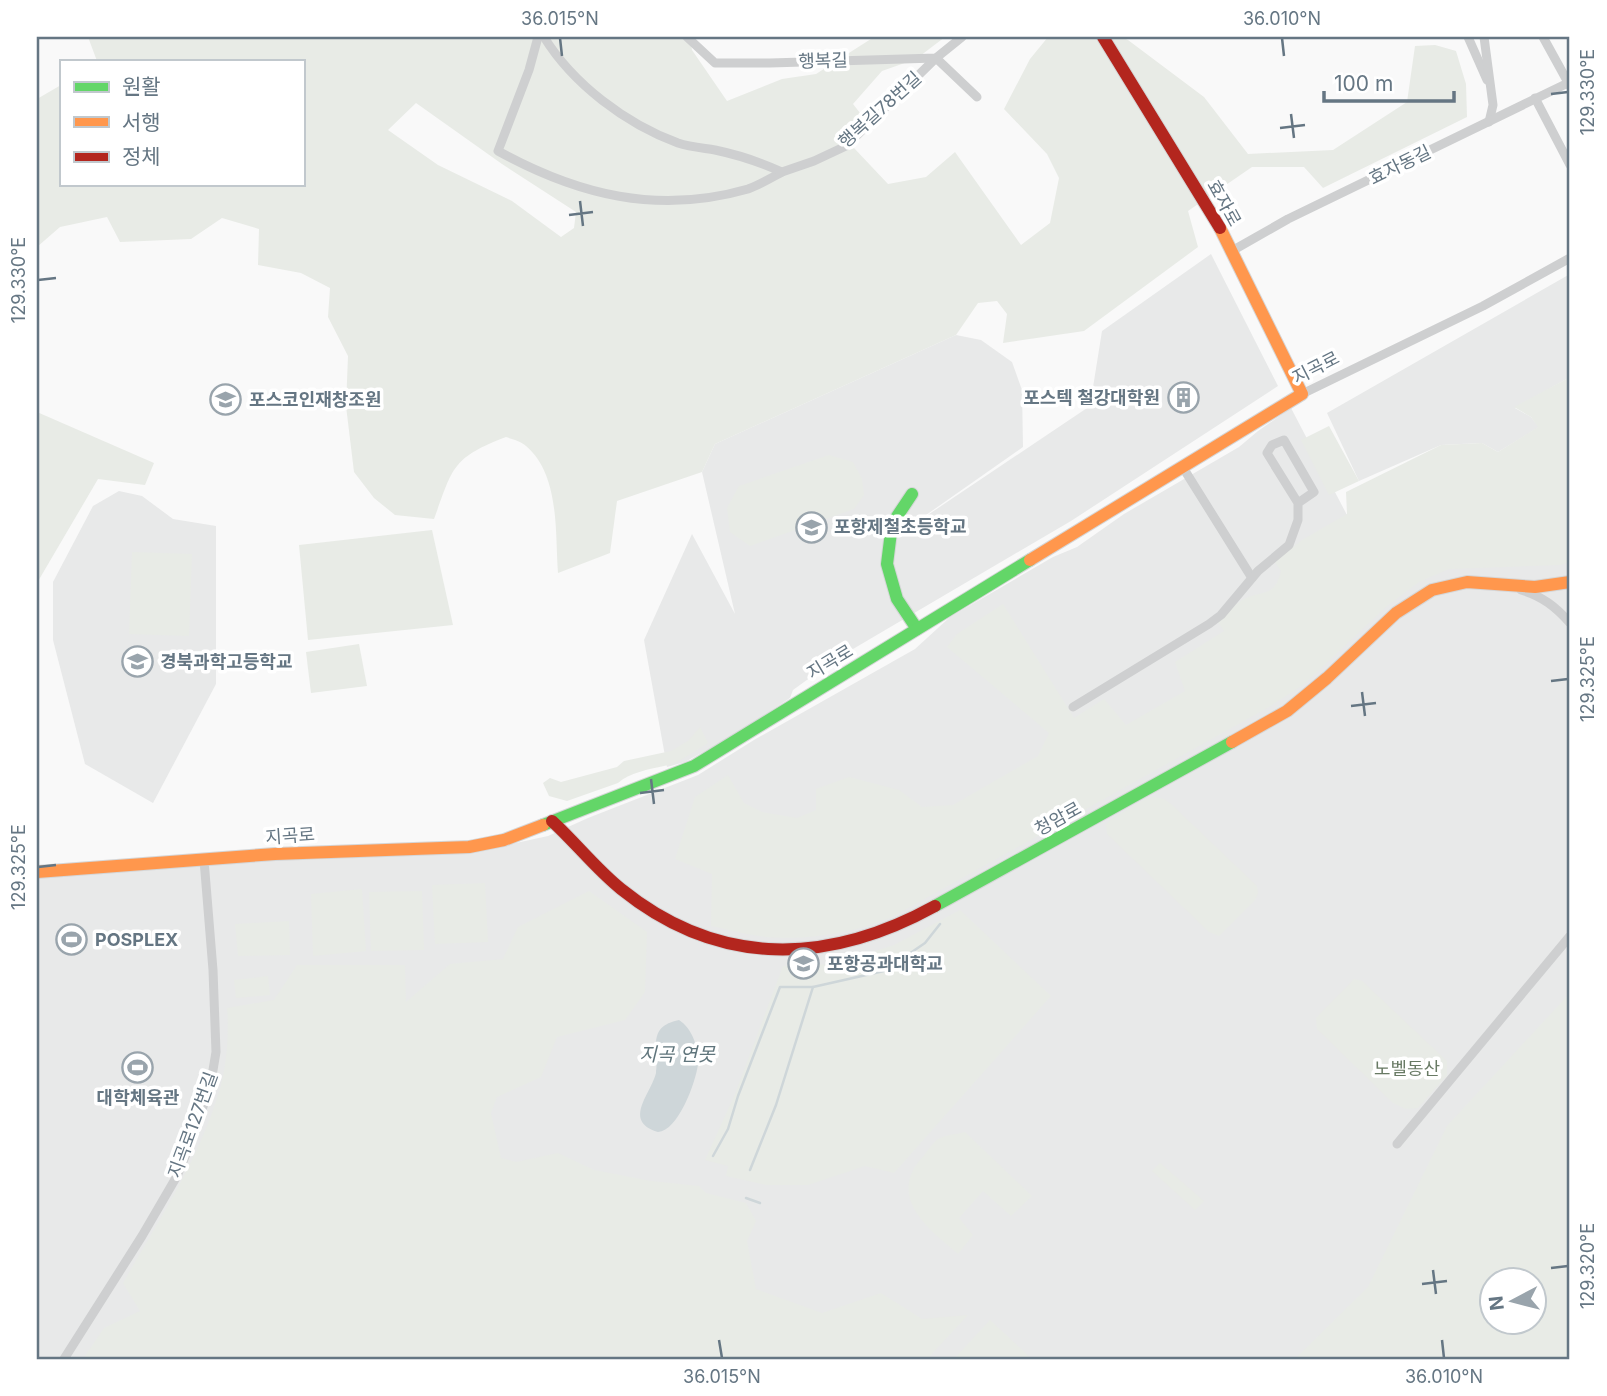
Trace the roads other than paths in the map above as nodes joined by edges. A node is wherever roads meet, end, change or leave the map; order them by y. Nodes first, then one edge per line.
1 (538, 37) edge
2 (544, 37) edge
3 (687, 37) edge
4 (962, 37) edge
5 (1102, 37) edge
6 (1468, 37) edge
7 (1484, 37) edge
8 (1543, 37) edge
9 (936, 58) junction
10 (1570, 83) edge
11 (1491, 90) junction
12 (977, 97) dead end
13 (1535, 98) junction
14 (1489, 122) junction
15 (1570, 165) edge
16 (782, 172) junction
17 (1230, 252) junction
18 (1570, 258) edge
19 (1302, 394) junction
20 (1182, 466) junction
21 (912, 494) dead end
22 (1298, 503) junction
23 (1252, 578) junction
24 (1570, 582) edge
25 (1499, 584) junction
26 (1570, 623) edge
27 (917, 629) junction
28 (1073, 707) dead end
29 (552, 821) junction
30 (204, 860) junction
31 (37, 872) edge
32 (1570, 936) edge
33 (1397, 1144) dead end
34 (64, 1359) edge

1 - 16 street, 행복길78번길
2 - 16 street
3 - 9 street, 행복길
4 - 9 street
5 - 17 street, 효자로
6 - 11 street
7 - 11 street
8 - 10 street
9 - 12 street
9 - 16 street, 행복길78번길
10 - 13 street, 효자동길
11 - 14 street
13 - 14 street, 효자동길
13 - 15 street
14 - 17 street, 효자동길
17 - 19 street, 효자로
18 - 19 street, 지곡로
19 - 20 street, 지곡로
20 - 23 street
20 - 27 street, 지곡로
21 - 27 street
22 - 22 street
22 - 23 street
23 - 28 street
24 - 25 street, 청암로
25 - 26 street
25 - 29 street, 청암로
27 - 29 street, 지곡로
29 - 30 street, 지곡로
30 - 31 street, 지곡로
30 - 34 street, 지곡로127번길
32 - 33 street

